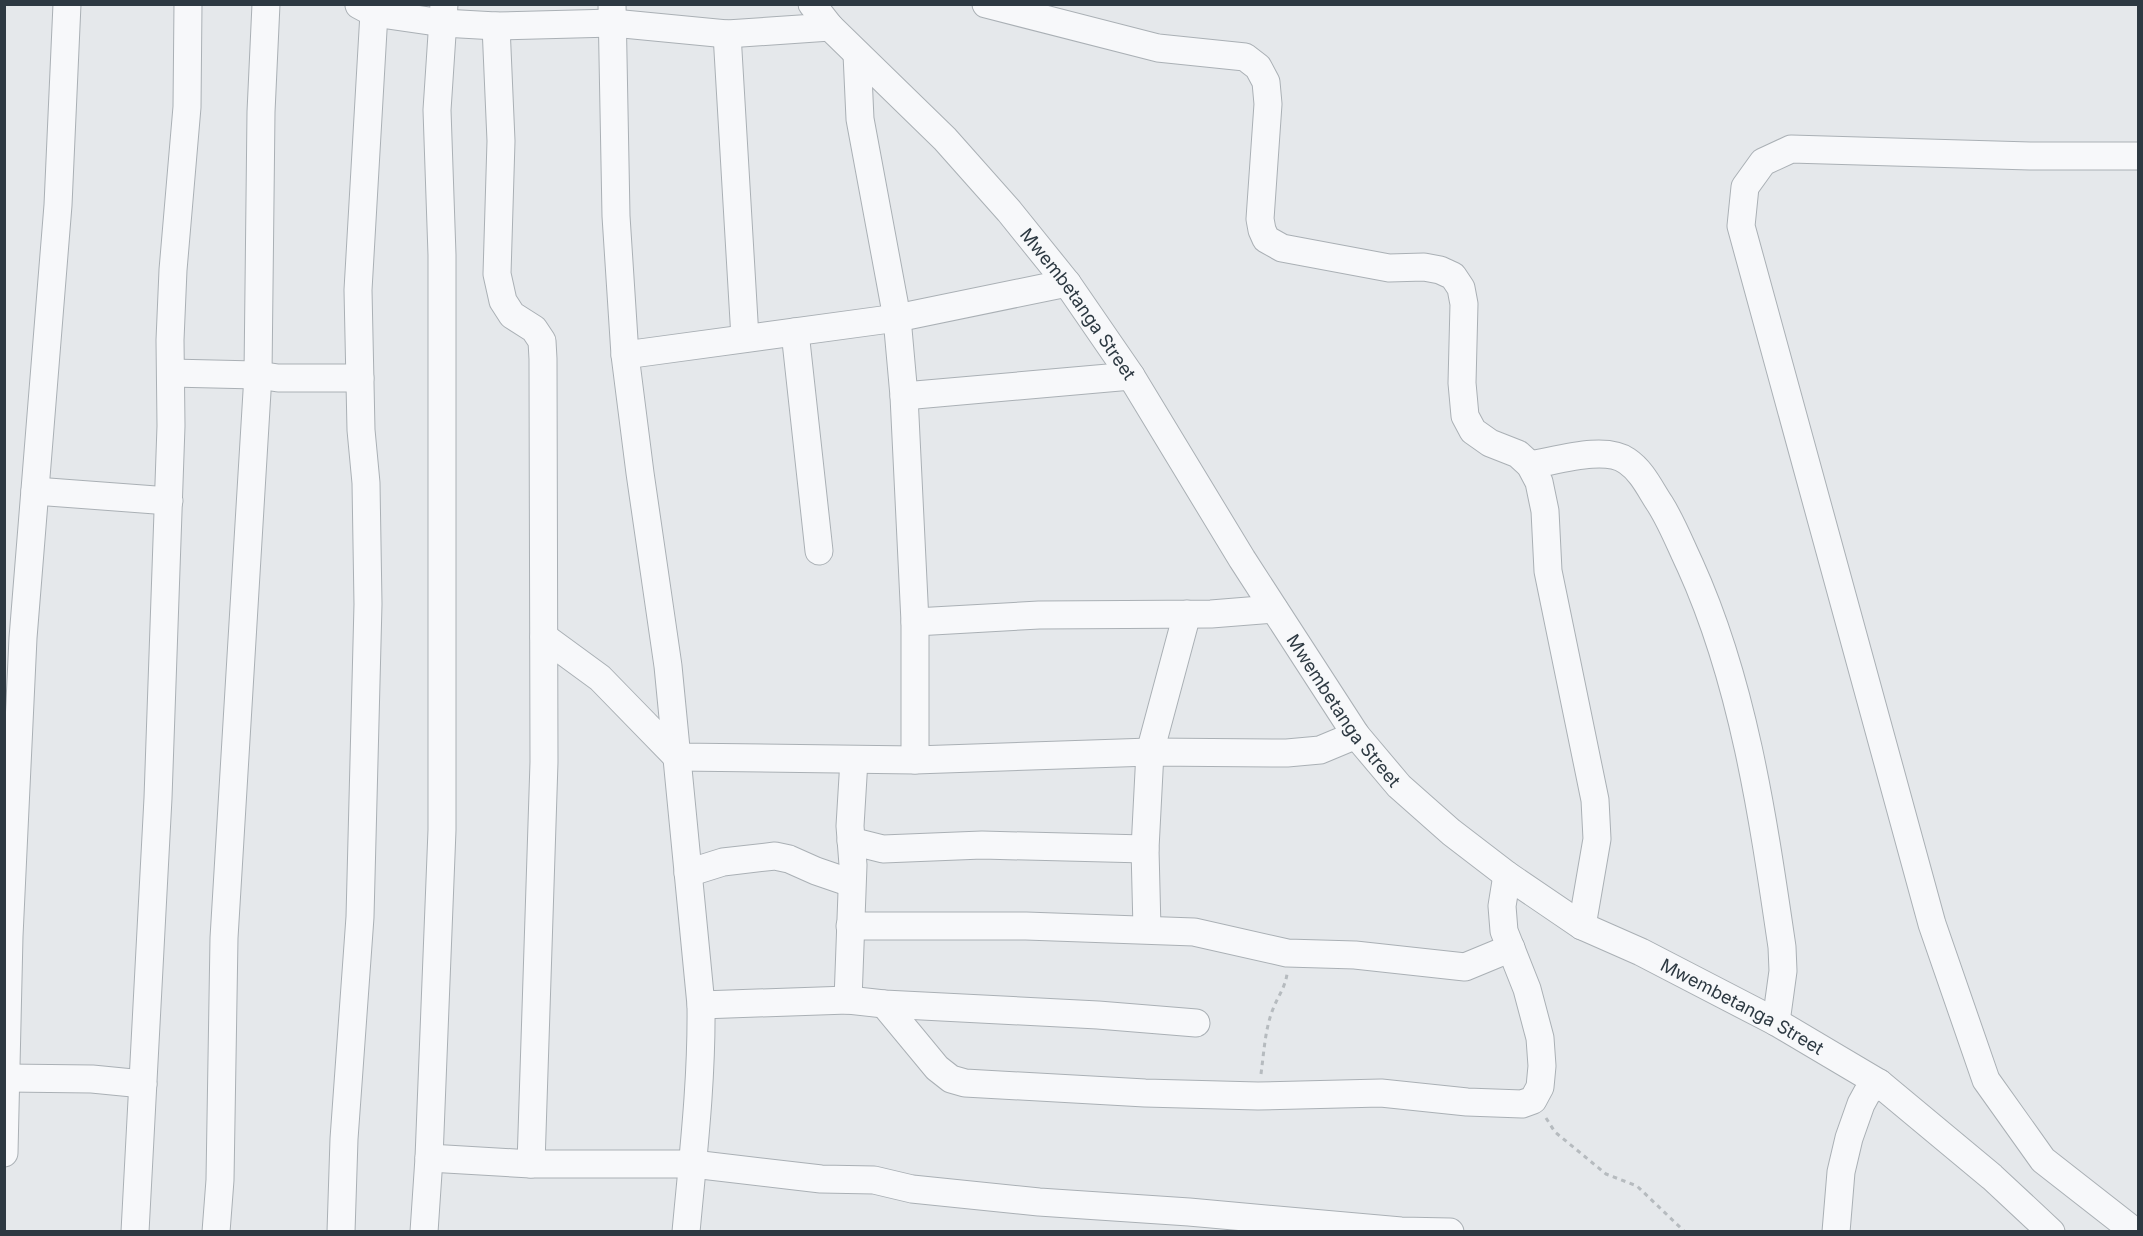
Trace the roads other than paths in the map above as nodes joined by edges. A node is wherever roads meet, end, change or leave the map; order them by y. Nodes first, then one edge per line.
1 (67, 4) edge
2 (188, 4) edge
3 (266, 4) edge
4 (812, 4) edge
5 (986, 4) edge
6 (366, 9) edge
7 (444, 14) edge
8 (612, 14) edge
9 (496, 26) junction
10 (830, 27) junction
11 (727, 34) junction
12 (857, 54) junction
13 (2139, 156) edge
14 (1067, 283) junction
15 (897, 318) junction
16 (795, 332) junction
17 (746, 338) junction
18 (625, 355) junction
19 (171, 372) junction
20 (258, 375) junction
21 (1131, 376) junction
22 (360, 378) junction
23 (904, 396) junction
24 (1530, 465) junction
25 (35, 491) junction
26 (169, 501) junction
27 (819, 550) dead end
28 (1274, 609) junction
29 (1187, 614) junction
30 (915, 622) junction
31 (544, 637) junction
32 (1356, 735) junction
33 (1150, 752) junction
34 (677, 757) junction
35 (854, 759) junction
36 (915, 760) junction
37 (851, 842) junction
38 (1145, 849) junction
39 (688, 873) junction
40 (1508, 875) junction
41 (851, 883) junction
42 (850, 926) junction
43 (1582, 926) junction
44 (1147, 929) junction
45 (1511, 948) junction
46 (848, 1000) junction
47 (884, 1004) junction
48 (701, 1005) junction
49 (1776, 1022) junction
50 (1196, 1023) dead end
51 (7, 1078) junction
52 (1879, 1083) junction
53 (143, 1084) junction
54 (4, 1153) edge
55 (429, 1158) junction
56 (531, 1164) junction
57 (693, 1164) junction
58 (1401, 1231) edge
59 (135, 1232) edge
60 (216, 1232) edge
61 (341, 1232) edge
62 (424, 1232) edge
63 (686, 1232) edge
64 (1450, 1232) edge
65 (1836, 1232) edge
66 (2051, 1232) edge
67 (2135, 1232) edge

1 - 25 street
2 - 19 street
3 - 20 street
4 - 10 street, Mwembetanga Street
5 - 24 street
6 - 7 street
6 - 22 street
7 - 9 street
7 - 55 street
8 - 9 street
8 - 11 street
8 - 18 street
9 - 31 street
10 - 11 street
10 - 12 street, Mwembetanga Street
11 - 17 street
12 - 14 street, Mwembetanga Street
12 - 15 street
13 - 67 street
14 - 15 street
14 - 21 street, Mwembetanga Street
15 - 16 street
15 - 23 street
16 - 17 street
16 - 27 street
17 - 18 street
18 - 34 street
19 - 20 street
19 - 26 street
20 - 22 street
20 - 60 street
21 - 23 street
21 - 28 street, Mwembetanga Street
22 - 61 street
23 - 30 street
24 - 43 street
24 - 49 street
25 - 26 street
25 - 51 street
26 - 53 street
28 - 29 street
28 - 32 street, Mwembetanga Street
29 - 30 street
29 - 33 street
30 - 36 street
31 - 34 street
31 - 56 street
32 - 33 street
32 - 40 street, Mwembetanga Street
33 - 36 street
33 - 38 street
34 - 35 street
34 - 39 street
35 - 36 street
35 - 37 street
37 - 38 street
37 - 41 street
38 - 44 street
39 - 41 street
39 - 48 street
40 - 43 street, Mwembetanga Street
40 - 45 street
41 - 42 street
42 - 44 street
42 - 46 street
43 - 49 street, Mwembetanga Street
44 - 45 street
45 - 47 street
46 - 47 street
46 - 48 street
47 - 50 street
48 - 57 street
49 - 52 street, Mwembetanga Street
51 - 53 street
51 - 54 street
52 - 65 street
52 - 66 street, Mwembetanga Street
53 - 59 street
55 - 56 street
55 - 62 street
56 - 57 street
57 - 58 street
57 - 63 street
58 - 64 street

